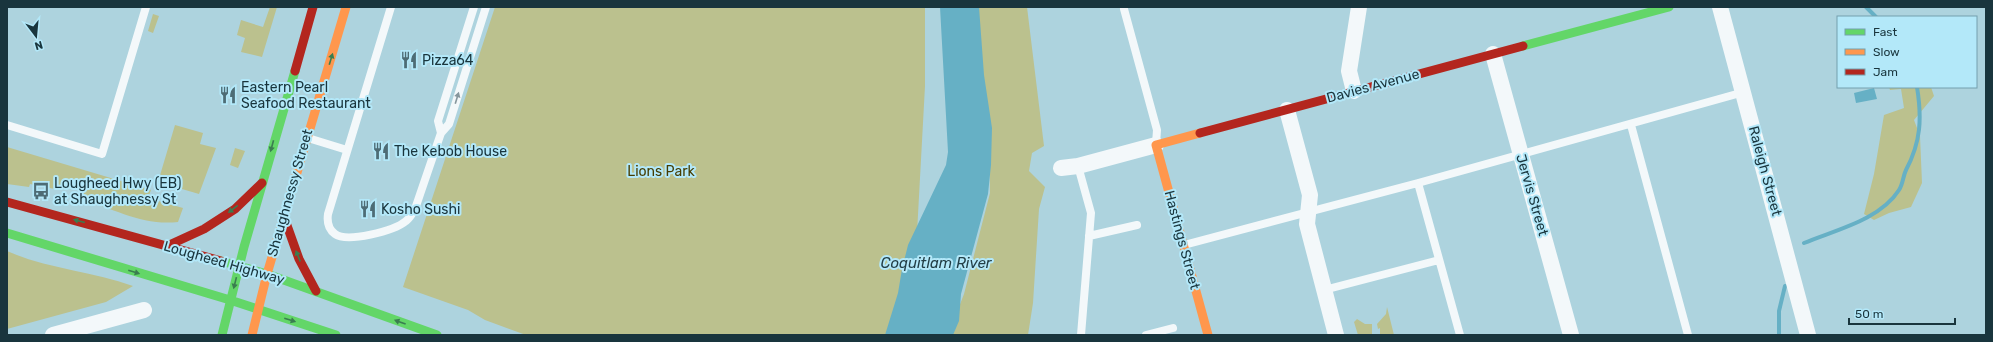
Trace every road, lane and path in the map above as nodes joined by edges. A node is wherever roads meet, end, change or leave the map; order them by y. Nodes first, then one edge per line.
1 (146, 7) edge
2 (313, 7) edge
3 (346, 7) edge
4 (391, 7) edge
5 (474, 7) edge
6 (486, 7) edge
7 (1359, 7) edge
8 (1669, 7) edge
9 (1720, 7) edge
10 (1124, 9) dead end
11 (1493, 54) junction
12 (1354, 91) junction
13 (1744, 92) junction
14 (1287, 110) junction
15 (1631, 124) junction
16 (7, 125) edge
17 (441, 133) junction
18 (306, 138) junction
19 (1156, 145) junction
20 (347, 150) junction
21 (1520, 154) junction
22 (1078, 166) junction
23 (1060, 168) dead end
24 (262, 183) junction
25 (1418, 183) junction
26 (7, 202) edge
27 (1308, 213) junction
28 (284, 217) junction
29 (1137, 224) dead end
30 (7, 233) edge
31 (1089, 236) junction
32 (1183, 245) junction
33 (167, 246) junction
34 (1439, 260) junction
35 (239, 265) junction
36 (267, 274) junction
37 (316, 290) junction
38 (1324, 290) junction
39 (230, 300) junction
40 (144, 310) dead end
41 (258, 310) junction
42 (1173, 328) dead end
43 (322, 330) junction
44 (82, 331) edge
45 (53, 335) edge
46 (222, 335) edge
47 (252, 335) edge
48 (311, 335) edge
49 (336, 335) edge
50 (437, 335) edge
51 (1081, 335) edge
52 (1146, 335) edge
53 (1208, 335) edge
54 (1336, 335) edge
55 (1460, 335) edge
56 (1571, 335) edge
57 (1688, 335) edge
58 (1808, 335) edge

1 - 16 lane
2 -> 24 main road, Shaughnessy Street
18 -> 3 main road, Shaughnessy Street
4 - 20 lane
5 - 17 lane
17 -> 6 lane
7 - 12 street
8 - 11 main road, Davies Avenue
9 - 13 street, Raleigh Street
10 - 19 lane
11 - 12 main road, Davies Avenue
11 - 21 street, Jervis Street
12 - 14 main road, Davies Avenue
13 - 15 lane
13 - 58 street, Raleigh Street
14 - 19 main road, Davies Avenue
14 - 27 street
15 - 21 lane
15 - 57 lane
17 - 20 lane
18 - 20 lane
18 - 28 main road, Shaughnessy Street
19 - 22 street, Davies Avenue
19 - 32 main road, Hastings Street
21 - 25 lane
21 - 56 street, Jervis Street
22 - 23 street, Davies Avenue
22 - 31 lane
24 -> 33 main road
24 - 35 main road, Shaughnessy Street
25 - 27 lane
25 - 34 lane
33 -> 26 main road, Lougheed Highway
27 - 32 lane
27 - 38 street
28 - 36 main road, Shaughnessy Street
37 -> 28 main road
29 - 31 lane
30 -> 39 main road
31 - 51 lane
32 - 53 main road, Hastings Street
33 - 35 main road, Lougheed Highway
34 - 38 lane
34 - 55 lane
35 - 36 main road, Lougheed Highway
35 -> 39 main road, Shaughnessy Street
36 - 37 main road, Lougheed Highway
36 - 41 main road, Shaughnessy Street
50 -> 37 main road, Lougheed Highway
38 - 54 street
39 - 41 main road
39 - 46 main road, Shaughnessy Street
40 - 44 street
41 -> 43 main road
41 - 47 main road, Shaughnessy Street
42 - 52 lane
43 - 48 main road
43 - 49 main road
44 - 45 street

